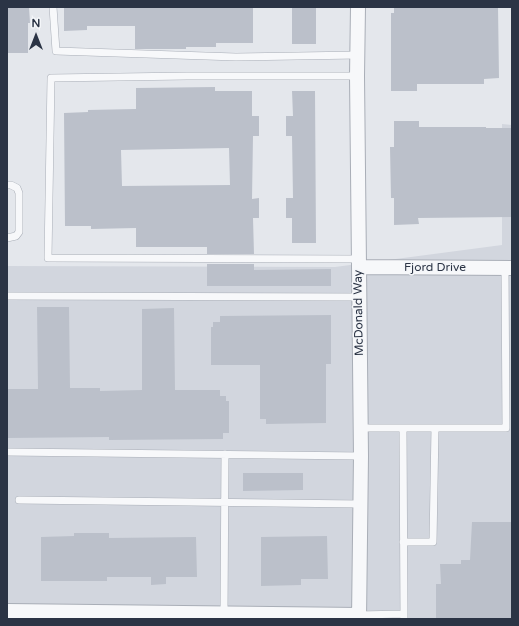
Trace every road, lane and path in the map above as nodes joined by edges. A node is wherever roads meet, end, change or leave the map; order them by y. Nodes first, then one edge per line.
1 (53, 7) edge
2 (358, 7) edge
3 (358, 55) junction
4 (358, 76) junction
5 (7, 185) edge
6 (7, 238) edge
7 (359, 263) junction
8 (509, 268) edge
9 (7, 296) edge
10 (359, 297) junction
11 (360, 428) junction
12 (403, 428) junction
13 (435, 428) junction
14 (506, 428) junction
15 (512, 433) edge
16 (7, 452) edge
17 (225, 454) junction
18 (361, 456) junction
19 (19, 500) dead end
20 (225, 502) junction
21 (360, 504) junction
22 (403, 542) junction
23 (7, 611) edge
24 (233, 615) edge
25 (404, 616) edge
26 (359, 617) edge

1 - 3 lane
2 - 3 street, McDonald Way
3 - 4 street, McDonald Way
4 - 7 street, McDonald Way
4 - 7 lane
5 - 6 lane
7 - 8 street, Fjord Drive
7 - 10 street, McDonald Way
8 - 14 lane
9 - 10 lane
10 - 11 street, McDonald Way
11 - 12 lane
11 - 18 street, McDonald Way
12 - 13 lane
12 - 22 lane
13 - 14 lane
13 - 22 lane
14 - 15 lane
16 - 17 lane
17 - 18 lane
17 - 20 lane
18 - 21 street, McDonald Way
19 - 20 lane
20 - 21 lane
20 - 24 lane
21 - 26 street, McDonald Way
22 - 25 lane
23 - 24 street
24 - 26 street
25 - 26 lane

